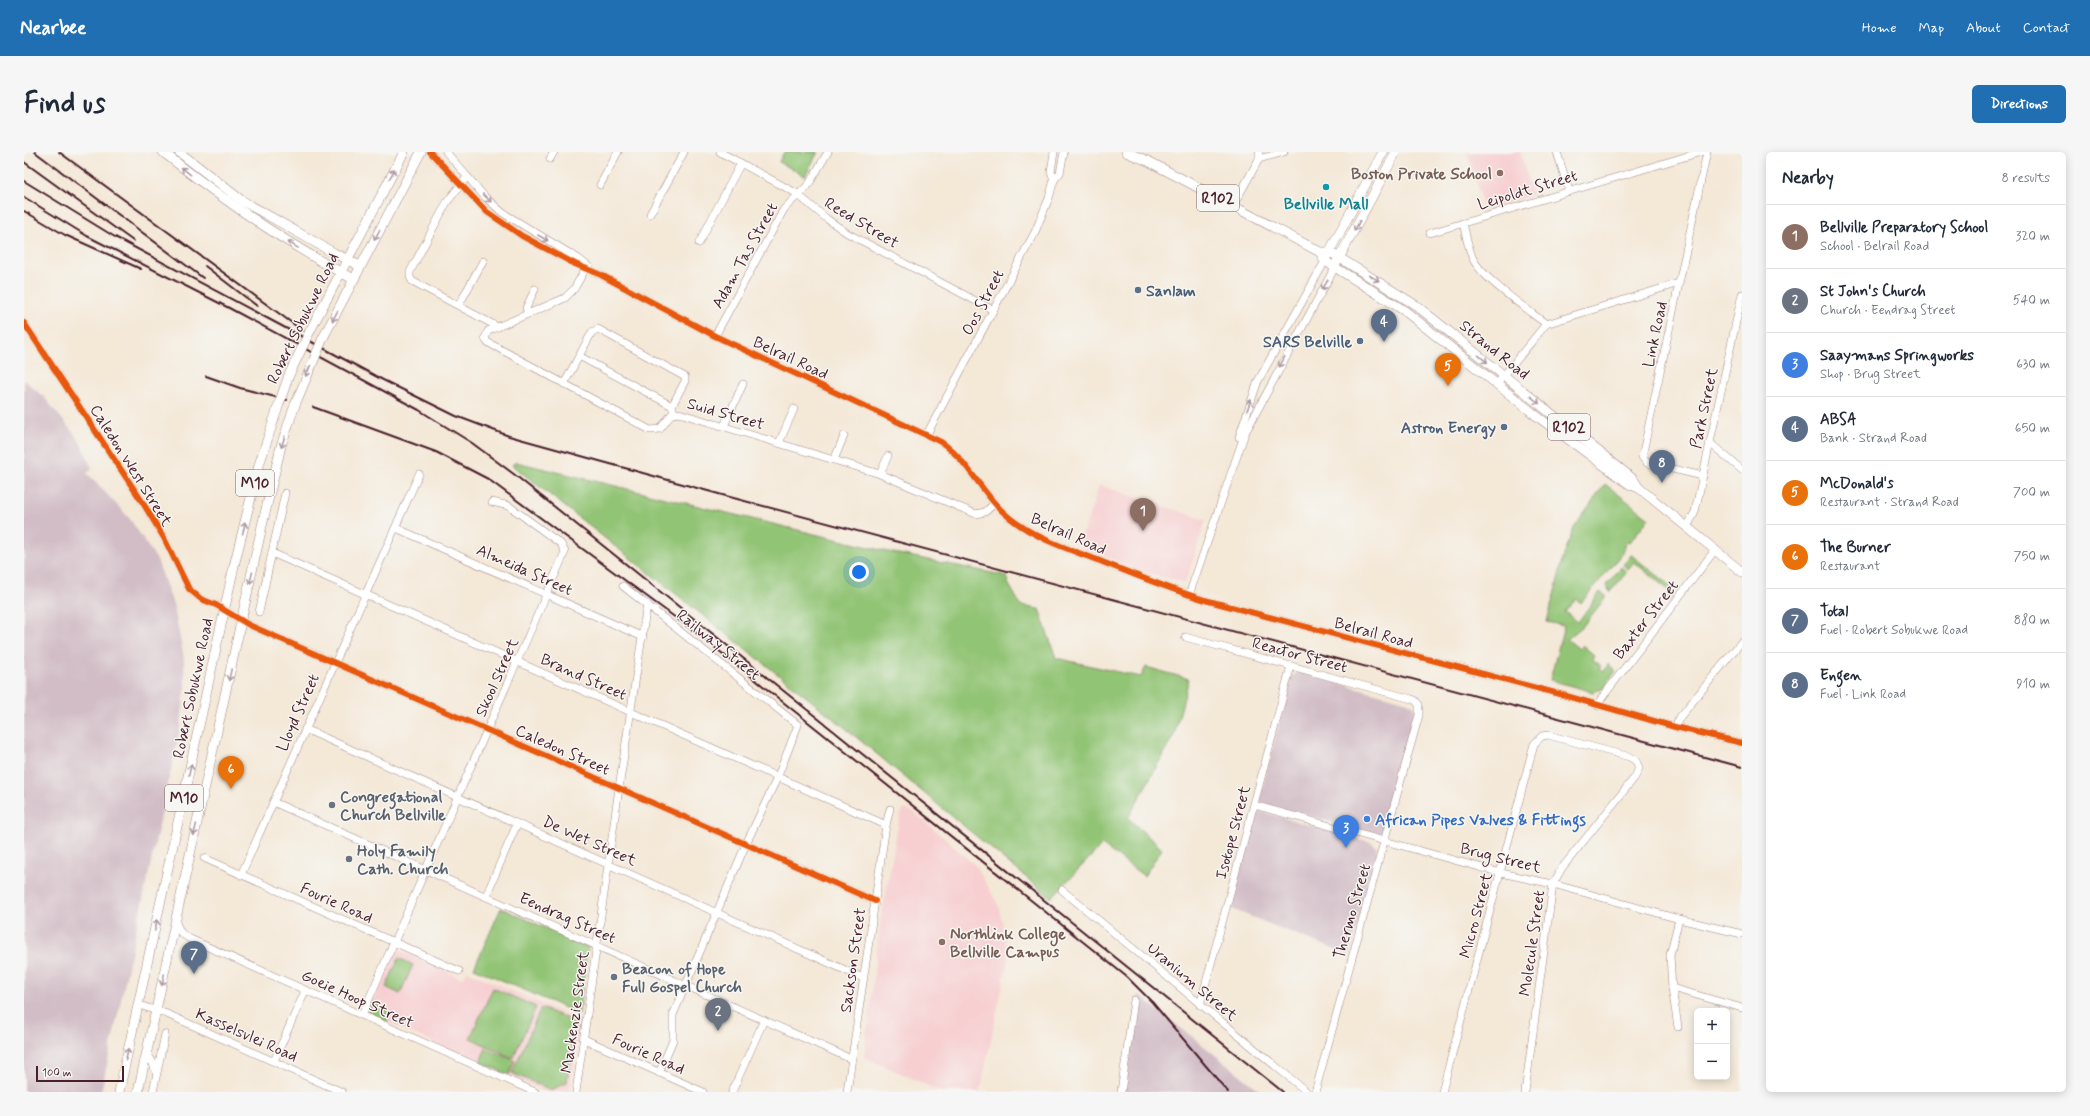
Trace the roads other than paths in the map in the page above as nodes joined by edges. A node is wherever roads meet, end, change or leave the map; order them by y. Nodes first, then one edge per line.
1 (163, 152) edge
2 (179, 152) edge
3 (404, 152) edge
4 (421, 152) edge
5 (430, 152) edge
6 (446, 152) edge
7 (554, 152) edge
8 (618, 152) edge
9 (684, 152) edge
10 (720, 152) edge
11 (828, 152) edge
12 (1054, 152) edge
13 (1064, 152) edge
14 (1126, 152) edge
15 (1137, 152) edge
16 (1284, 152) edge
17 (1383, 152) edge
18 (1396, 152) edge
19 (1557, 152) edge
20 (1701, 152) edge
21 (1707, 152) edge
22 (1259, 156) edge
23 (550, 159) dead end
24 (1148, 161) junction
25 (741, 163) junction
26 (467, 176) junction
27 (1054, 180) junction
28 (460, 185) junction
29 (600, 186) dead end
30 (1569, 191) junction
31 (798, 196) junction
32 (1233, 206) junction
33 (650, 214) dead end
34 (1463, 223) junction
35 (1430, 233) dead end
36 (699, 243) dead end
37 (1325, 252) junction
38 (1340, 258) junction
39 (347, 260) junction
40 (483, 261) dead end
41 (1325, 261) junction
42 (360, 266) junction
43 (586, 267) junction
44 (1334, 267) junction
45 (340, 272) junction
46 (353, 279) junction
47 (1679, 283) junction
48 (535, 289) dead end
49 (1742, 294) edge
50 (459, 305) junction
51 (1417, 306) junction
52 (992, 310) junction
53 (528, 314) junction
54 (1740, 315) edge
55 (24, 323) edge
56 (1546, 324) junction
57 (498, 327) junction
58 (715, 336) junction
59 (1441, 340) junction
60 (579, 356) junction
61 (1505, 375) junction
62 (564, 384) junction
63 (743, 384) dead end
64 (1497, 384) junction
65 (794, 408) dead end
66 (673, 410) junction
67 (1564, 424) junction
68 (724, 426) junction
69 (927, 434) junction
70 (844, 436) dead end
71 (779, 443) junction
72 (1710, 443) junction
73 (1583, 450) junction
74 (888, 456) dead end
75 (834, 460) junction
76 (1230, 470) junction
77 (1742, 470) edge
78 (419, 474) dead end
79 (880, 474) junction
80 (1702, 476) junction
81 (1639, 488) junction
82 (285, 493) dead end
83 (492, 502) dead end
84 (994, 504) junction
85 (1687, 527) junction
86 (396, 528) junction
87 (1714, 550) junction
88 (272, 554) junction
89 (1742, 572) edge
90 (623, 586) dead end
91 (548, 594) junction
92 (365, 595) junction
93 (1189, 595) junction
94 (647, 604) junction
95 (224, 610) junction
96 (259, 612) dead end
97 (241, 621) junction
98 (1185, 637) dead end
99 (643, 638) junction
100 (1742, 641) edge
101 (334, 662) junction
102 (518, 662) junction
103 (1291, 666) junction
104 (1408, 698) joint
105 (1598, 706) junction
106 (630, 712) junction
107 (1675, 727) junction
108 (305, 729) junction
109 (488, 730) junction
110 (1742, 743) edge
111 (778, 776) junction
112 (1635, 777) joint
113 (619, 788) junction
114 (458, 797) junction
115 (273, 802) junction
116 (1254, 805) junction
117 (890, 809) dead end
118 (518, 824) junction
119 (886, 825) junction
120 (1385, 841) junction
121 (746, 844) junction
122 (204, 858) dead end
123 (609, 864) junction
124 (426, 870) junction
125 (1501, 872) junction
126 (241, 875) junction
127 (1553, 884) junction
128 (1062, 890) dead end
129 (486, 896) junction
130 (875, 900) junction
131 (717, 912) junction
132 (1680, 919) junction
133 (176, 923) junction
134 (1742, 934) edge
135 (394, 943) junction
136 (597, 946) junction
137 (459, 971) dead end
138 (863, 978) junction
139 (686, 985) junction
140 (1672, 988) junction
141 (305, 991) junction
142 (1134, 1000) dead end
143 (139, 1005) junction
144 (1200, 1005) junction
145 (1742, 1008) edge
146 (156, 1010) junction
147 (362, 1015) junction
148 (764, 1020) junction
149 (1678, 1027) dead end
150 (165, 1034) dead end
151 (584, 1039) junction
152 (147, 1053) junction
153 (851, 1059) junction
154 (274, 1061) junction
155 (659, 1073) junction
156 (157, 1074) junction
157 (119, 1092) edge
158 (138, 1092) edge
159 (152, 1092) edge
160 (342, 1092) edge
161 (535, 1092) edge
162 (576, 1092) edge
163 (703, 1092) edge
164 (732, 1092) edge
165 (846, 1092) edge
166 (1121, 1092) edge
167 (1307, 1092) edge
168 (1316, 1092) edge
169 (1442, 1092) edge
170 (1525, 1092) edge

45 -> 1 main road
2 - 39 main road
39 -> 3 main road, Robert Sobukwe Road / M10
4 -> 42 main road, Robert Sobukwe Road / M10
5 - 28 street, Belrail Road
6 - 26 street, Belrail Road
7 - 23 street
8 - 29 street
9 - 33 street
10 - 25 street, Reed Street
11 - 31 street, Adam Tas Street
12 - 27 street, Oos Street
13 - 27 street, Oos Street
14 - 24 main road, Strand Road / R102
15 - 24 main road, Strand Road / R102
16 - 22 street
17 - 37 main road
18 -> 38 main road
19 - 30 street
20 - 30 street, Leipoldt Street
21 - 47 street, Link Road
22 - 32 street
24 - 32 main road, Strand Road / R102
25 - 31 street, Reed Street
25 - 36 street
26 - 28 street
26 -> 43 street, Belrail Road
27 - 52 street, Oos Street
28 - 43 street, Belrail Road
28 - 50 street
30 - 34 street, Leipoldt Street
31 - 52 street, Reed Street
31 - 58 street, Adam Tas Street
32 - 37 main road, Strand Road / R102
34 - 35 street, Leipoldt Street
34 - 56 street
37 - 38 main road, Strand Road / R102
37 - 41 main road, Strand Road / R102
38 - 44 main road
38 -> 51 main road, Strand Road / R102
39 - 42 main road
39 - 45 main road, Robert Sobukwe Road / M10
40 - 50 street
41 - 44 main road, Strand Road / R102
76 -> 41 street
42 - 46 main road, Robert Sobukwe Road / M10
43 - 53 street
43 - 58 street, Belrail Road
44 - 59 main road, Strand Road / R102
44 -> 76 street
45 - 46 main road
95 -> 45 main road, Robert Sobukwe Road / M10, bridge
46 -> 97 main road, Robert Sobukwe Road / M10, bridge
47 - 56 street
47 - 80 street, Link Road
48 - 53 street
49 - 54 street, Park Street
50 - 57 street
51 - 59 main road
51 -> 61 main road, Strand Road / R102
52 - 69 street, Oos Street
53 - 57 street
54 - 72 street, Park Street
55 - 95 street, Caledon West Street
56 - 61 street
57 - 62 street, Suid Street
58 - 69 street, Belrail Road
59 - 64 main road, Strand Road / R102
60 - 62 street
60 - 66 street
60 - 66 street
61 - 64 street
61 -> 67 main road, Strand Road / R102
62 - 66 street, Suid Street
63 - 68 street
64 - 73 main road, Strand Road / R102
65 - 71 street
66 - 68 street, Suid Street
67 - 73 main road
67 - 81 main road, Strand Road / R102
68 - 71 street, Suid Street
69 - 84 street, Belrail Road
70 - 75 street
71 - 75 street, Suid Street
72 - 77 street
72 - 80 street, Park Street
73 - 81 main road, Strand Road / R102
74 - 79 street
75 - 79 street, Suid Street
76 - 93 street
78 - 86 street, Lloyd Street
79 - 84 street, Suid Street
80 - 85 street, Park Street
81 - 85 main road, Strand Road / R102
82 - 88 street
83 - 91 street, Skool Street
84 - 93 street, Belrail Road
85 - 87 main road, Strand Road / R102
86 - 91 street, Almeida Street
86 - 92 street, Lloyd Street
87 - 89 main road, Strand Road / R102
87 - 105 street, Baxter Street
88 - 92 street, Brand Street
88 - 96 street
90 - 94 street, Railway Street
91 - 99 street, Almeida Street
91 - 102 street, Skool Street
92 - 101 street, Lloyd Street
92 - 102 street, Brand Street
93 - 105 street, Belrail Road
94 - 99 street, Mackenzie Street
94 - 111 street, Railway Street
95 - 97 street, Caledon West Street
143 -> 95 main road, Robert Sobukwe Road / M10
97 - 101 street, Caledon Street
97 -> 133 main road, Robert Sobukwe Road / M10
98 - 103 street, Reactor Street
99 - 106 street, Mackenzie Street
100 - 107 street
101 - 108 street, Lloyd Street
101 - 109 street, Caledon Street
102 - 106 street, Brand Street
102 - 109 street, Skool Street
103 - 104 street, Reactor Street
103 - 116 street, Isotope Street
104 - 120 street, Thermo Street
105 - 107 street, Belrail Road
106 - 111 street, Brand Street
106 - 113 street, Mackenzie Street
107 - 110 street, Belrail Road
108 - 114 street, De Wet Street
108 - 115 street, Lloyd Street
109 - 113 street, Caledon Street
109 - 114 street, Skool Street
111 - 119 street, Brand Street
111 - 121 street
112 - 125 street, Micro Street
112 - 127 street, Molecule Street
113 - 121 street, Caledon Street
113 - 123 street, Mackenzie Street
114 - 118 street, De Wet Street
114 - 124 street, Skool Street
115 - 124 street, Eendrag Street
115 - 126 street, Lloyd Street
116 - 120 street, Brug Street
116 - 144 street, Isotope Street
117 - 119 street, Sackson Street
118 - 123 street, De Wet Street
118 - 129 street
119 - 130 street, Sackson Street
120 - 125 street, Brug Street
120 - 168 street, Thermo Street
121 - 130 street, Caledon Street
121 - 131 street
122 - 126 street, Fourie Road
123 - 131 street, De Wet Street
123 - 136 street, Mackenzie Street
124 - 129 street, Eendrag Street
124 - 135 street, Skool Street
125 - 127 street, Brug Street
125 - 169 street, Micro Street
126 - 135 street, Fourie Road
127 - 132 street, Brug Street
127 - 170 street, Molecule Street
128 - 144 street, Uranium Street
129 - 136 street, Eendrag Street
130 - 138 street, Sackson Street
131 - 138 street, De Wet Street
131 - 139 street
132 - 134 street, Brug Street
132 - 140 street
133 - 141 street, Goeie Hoop Street
133 -> 146 main road, Robert Sobukwe Road / M10
135 - 137 street, Fourie Road
135 - 147 street, Skool Street
136 - 139 street, Eendrag Street
136 - 151 street, Mackenzie Street
138 - 153 street, Sackson Street
139 - 148 street, Eendrag Street
139 - 155 street
140 - 145 street
140 - 149 street
141 - 147 street, Goeie Hoop Street
141 - 154 street
142 - 166 street
143 - 146 street, Kasselsvlei Road
157 -> 143 main road, Robert Sobukwe Road / M10
144 - 167 street, Uranium Street
146 - 152 main road, Robert Sobukwe Road / M10
146 - 154 street, Kasselsvlei Road
147 - 161 street, Goeie Hoop Street
148 - 153 street, Eendrag Street
148 - 164 street
150 - 156 street
151 - 155 street, Fourie Road
151 - 162 street, Mackenzie Street
152 - 156 street
152 - 158 main road, Robert Sobukwe Road / M10
153 - 165 street, Sackson Street
154 - 160 street, Kasselsvlei Road
155 - 163 street, Fourie Road
156 - 159 street

